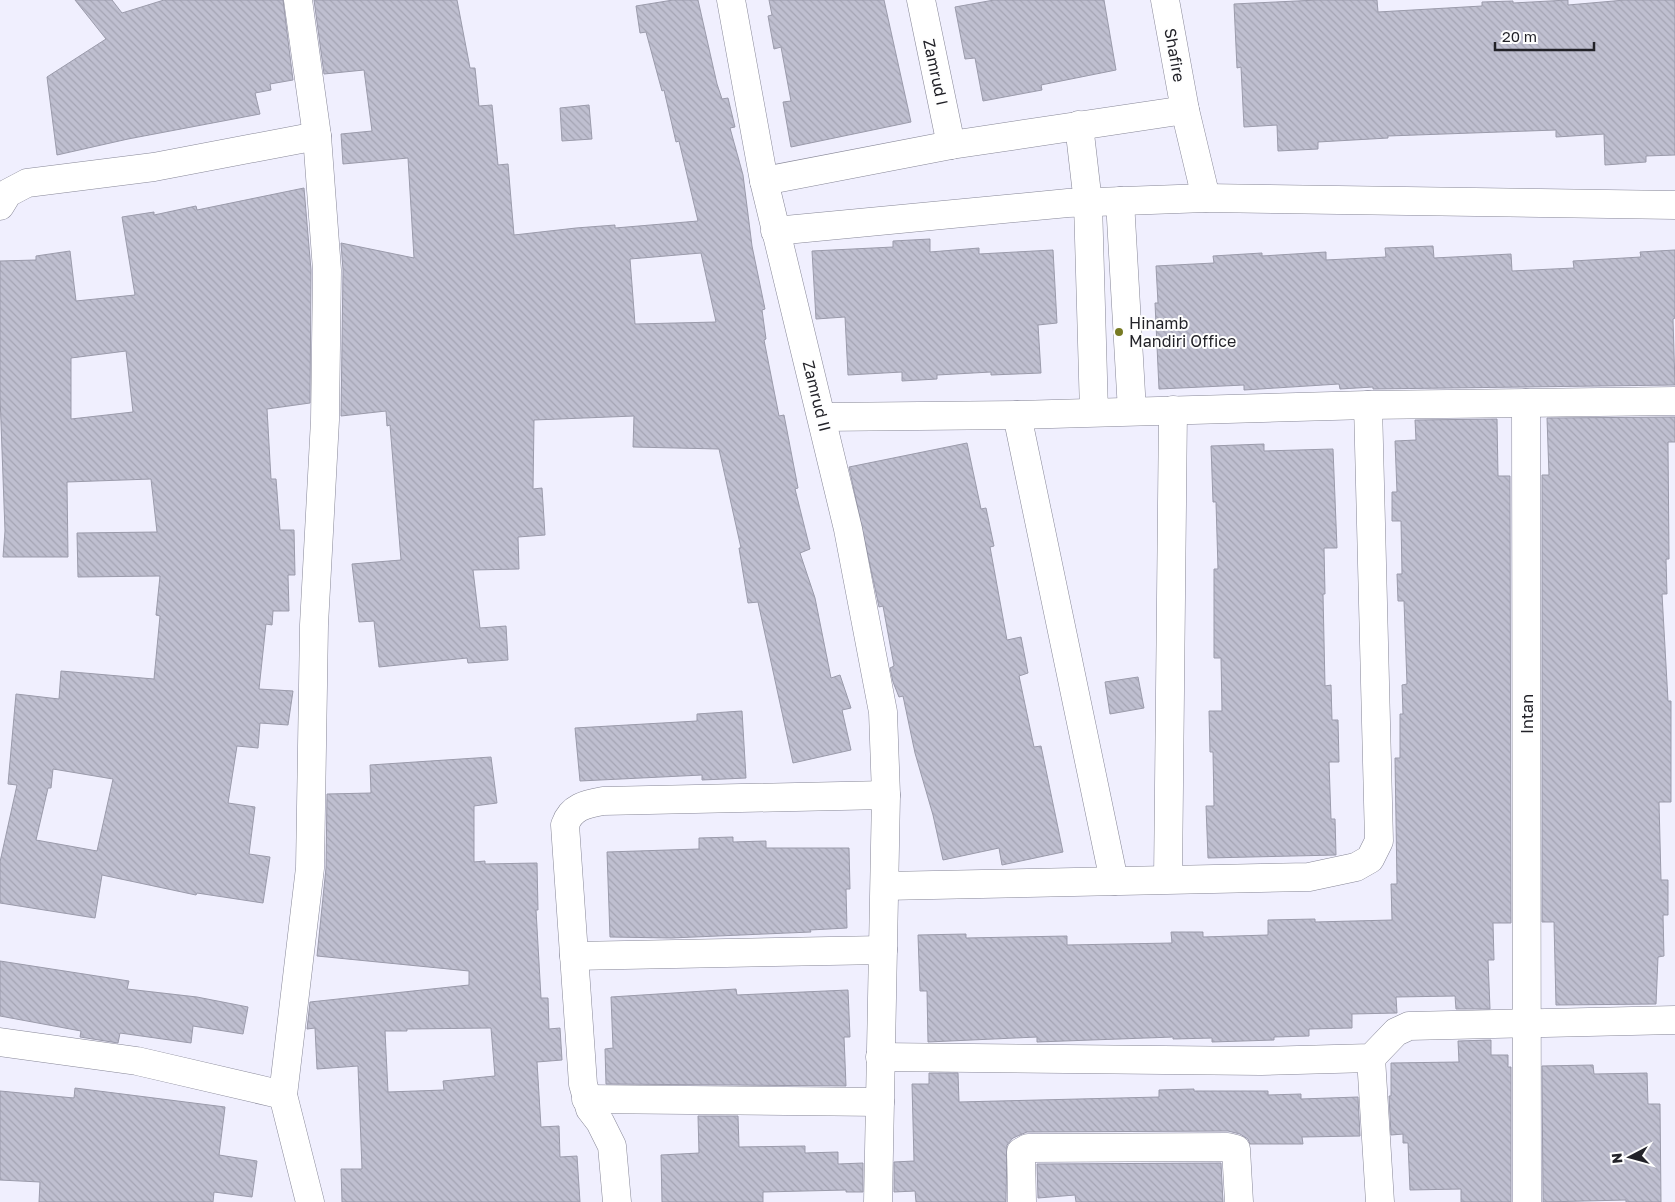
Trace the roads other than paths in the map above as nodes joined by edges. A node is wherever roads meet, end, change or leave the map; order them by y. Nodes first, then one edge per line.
1 (298, 0) edge
2 (731, 0) edge
3 (921, 0) edge
4 (1165, 0) edge
5 (1185, 110) junction
6 (1079, 125) junction
7 (317, 136) junction
8 (951, 145) junction
9 (764, 181) junction
10 (1206, 198) junction
11 (1120, 201) junction
12 (1088, 202) junction
13 (1675, 204) edge
14 (0, 206) edge
15 (775, 231) junction
16 (1675, 401) edge
17 (1526, 403) junction
18 (1368, 405) junction
19 (1173, 410) junction
20 (1132, 411) junction
21 (1094, 412) junction
22 (1017, 415) junction
23 (822, 416) junction
24 (886, 795) junction
25 (1168, 879) junction
26 (1114, 881) junction
27 (885, 886) junction
28 (883, 950) junction
29 (574, 956) junction
30 (1675, 1020) edge
31 (1528, 1024) junction
32 (0, 1042) edge
33 (880, 1058) junction
34 (1371, 1058) junction
35 (283, 1095) junction
36 (586, 1099) junction
37 (880, 1102) junction
38 (310, 1202) edge
39 (617, 1202) edge
40 (878, 1202) edge
41 (1022, 1202) edge
42 (1238, 1202) edge
43 (1380, 1202) edge
44 (1527, 1202) edge

1 - 7 street
2 - 9 street, Zamrud II
3 - 8 street, Zamrud I
4 - 5 street, Shafire
5 - 6 street
5 - 10 street, Shafire
6 - 8 street
6 - 12 street
7 - 14 street
7 - 35 street
8 - 9 street
9 - 15 street, Zamrud II
10 - 11 street
10 - 13 street
11 - 12 street
11 - 20 street
12 - 15 street
12 - 21 street
15 - 23 street, Zamrud II
16 - 17 street
17 - 18 street
17 - 31 street, Intan
18 - 19 street
18 - 25 street
19 - 20 street
19 - 25 street
20 - 21 street
21 - 22 street
22 - 23 street
22 - 26 street
23 - 24 street, Zamrud II
24 - 27 street, Zamrud II
24 - 29 street
25 - 26 street
26 - 27 street
27 - 28 street, Zamrud II
28 - 29 street
28 - 33 street, Zamrud II
29 - 36 street
30 - 31 street
31 - 34 street
31 - 44 street, Intan
32 - 35 street
33 - 34 street
33 - 37 street, Zamrud II
34 - 43 street
35 - 38 street
36 - 37 street
36 - 39 street
37 - 40 street, Zamrud II
41 - 42 street

